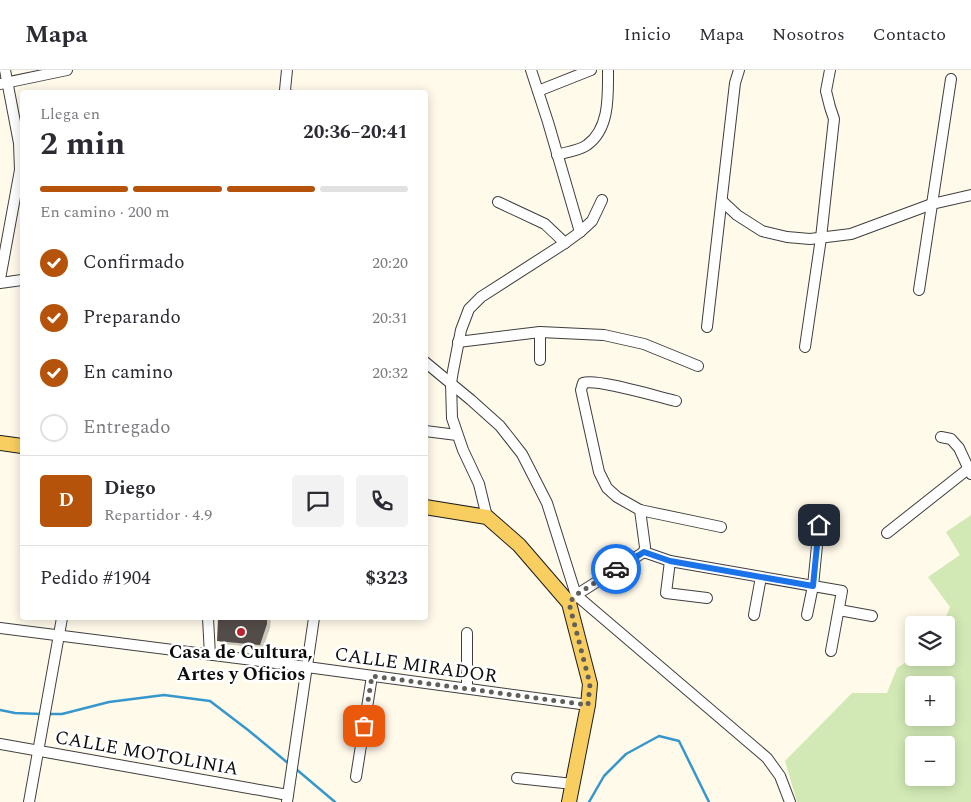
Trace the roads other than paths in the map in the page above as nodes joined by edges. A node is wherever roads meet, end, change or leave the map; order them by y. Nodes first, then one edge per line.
1 (5, 70) edge
2 (68, 70) edge
3 (287, 70) edge
4 (531, 70) edge
5 (591, 70) edge
6 (608, 70) edge
7 (738, 70) edge
8 (830, 70) edge
9 (950, 79) dead end
10 (4, 83) edge
11 (285, 90) edge
12 (538, 90) junction
13 (557, 155) junction
14 (19, 194) edge
15 (971, 195) edge
16 (602, 200) dead end
17 (722, 201) junction
18 (498, 202) dead end
19 (932, 204) junction
20 (580, 232) junction
21 (821, 238) junction
22 (565, 243) junction
23 (0, 279) edge
24 (20, 280) edge
25 (0, 283) edge
26 (919, 290) dead end
27 (707, 327) dead end
28 (540, 332) junction
29 (458, 342) junction
30 (805, 347) dead end
31 (540, 360) dead end
32 (428, 364) edge
33 (698, 366) dead end
34 (451, 383) junction
35 (676, 401) dead end
36 (428, 431) edge
37 (457, 435) junction
38 (941, 437) dead end
39 (0, 443) edge
40 (20, 446) edge
41 (969, 472) edge
42 (428, 507) edge
43 (640, 510) junction
44 (487, 517) junction
45 (819, 525) dead end
46 (721, 527) dead end
47 (887, 533) dead end
48 (644, 552) junction
49 (670, 561) junction
50 (760, 577) junction
51 (813, 586) junction
52 (707, 598) dead end
53 (573, 599) junction
54 (839, 610) junction
55 (754, 615) dead end
56 (808, 615) dead end
57 (872, 616) dead end
58 (62, 620) edge
59 (208, 620) edge
60 (314, 620) edge
61 (0, 628) edge
62 (467, 633) dead end
63 (59, 636) junction
64 (831, 651) dead end
65 (210, 655) junction
66 (307, 667) junction
67 (372, 676) junction
68 (467, 688) junction
69 (588, 705) junction
70 (0, 744) edge
71 (38, 750) junction
72 (356, 776) dead end
73 (517, 778) dead end
74 (573, 784) junction
75 (288, 799) edge
76 (29, 802) edge
77 (568, 802) edge
78 (790, 802) edge

1 - 10 street
2 - 10 street
3 - 11 street
4 - 12 street
5 - 12 street
6 - 13 street
7 - 17 street
8 - 21 street
9 - 19 street
10 - 14 street
12 - 13 street
13 - 20 street
14 - 23 street
15 - 19 street
16 - 20 street
17 - 21 street
17 - 27 street
18 - 22 street
19 - 21 street
19 - 26 street
20 - 22 street
21 - 30 street
22 - 29 street
24 - 25 street
28 - 29 street
28 - 31 street
28 - 33 street
29 - 34 street
32 - 34 street
34 - 37 street
34 - 53 street
35 - 43 street
36 - 37 street
37 - 44 street
38 - 41 street
39 - 40 main road
41 - 47 street
42 - 44 main road
43 - 46 street
43 - 48 street
44 - 53 main road
45 - 51 street
48 - 49 street
48 - 53 street
49 - 50 street
49 - 52 street
50 - 51 street
50 - 55 street
51 - 54 street
51 - 56 street
53 - 69 main road
53 - 78 street
54 - 57 street
54 - 64 street
58 - 63 street
59 - 65 street
60 - 66 street
61 - 63 street, CALLE MIRADOR
62 - 68 street
63 - 65 street, CALLE MIRADOR
63 - 71 street
65 - 66 street, CALLE MIRADOR
66 - 67 street, CALLE MIRADOR
66 - 75 street
67 - 68 street, CALLE MIRADOR
67 - 72 street
68 - 69 street, CALLE MIRADOR
69 - 74 main road
70 - 71 street, CALLE MOTOLINIA
71 - 75 street, CALLE MOTOLINIA
71 - 76 street
73 - 74 street
74 - 77 main road

